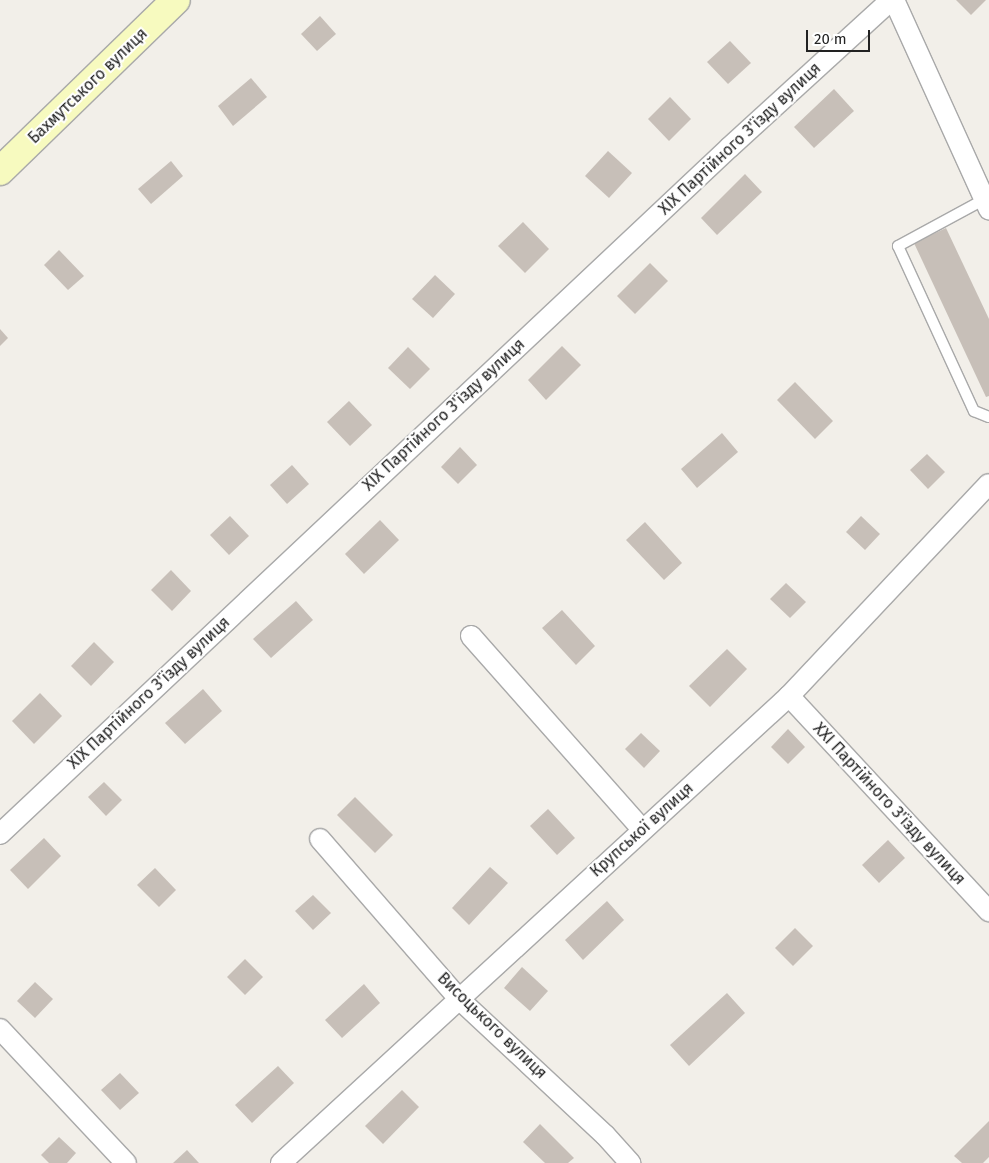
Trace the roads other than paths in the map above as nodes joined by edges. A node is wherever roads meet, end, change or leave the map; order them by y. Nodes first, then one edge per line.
1 (176, 0) edge
2 (892, 0) edge
3 (0, 171) edge
4 (987, 204) edge
5 (989, 417) edge
6 (989, 484) edge
7 (471, 636) dead end
8 (789, 696) junction
9 (642, 829) junction
10 (0, 834) edge
11 (320, 839) dead end
12 (989, 911) edge
13 (458, 998) junction
14 (0, 1029) edge
15 (126, 1163) edge
16 (281, 1163) edge
17 (630, 1163) edge

1 - 3 main road, Бахмутського вулиця
2 - 4 street
2 - 10 street, XIX Партійного З'їзду вулиця
4 - 5 lane
6 - 8 street, Крупської вулиця
7 - 9 street
8 - 9 street, Крупської вулиця
8 - 12 street, XXI Партійного З'їзду вулиця
9 - 13 street, Крупської вулиця
11 - 13 street, Висоцького вулиця
13 - 16 street, Крупської вулиця
13 - 17 street, Висоцького вулиця
14 - 15 street

